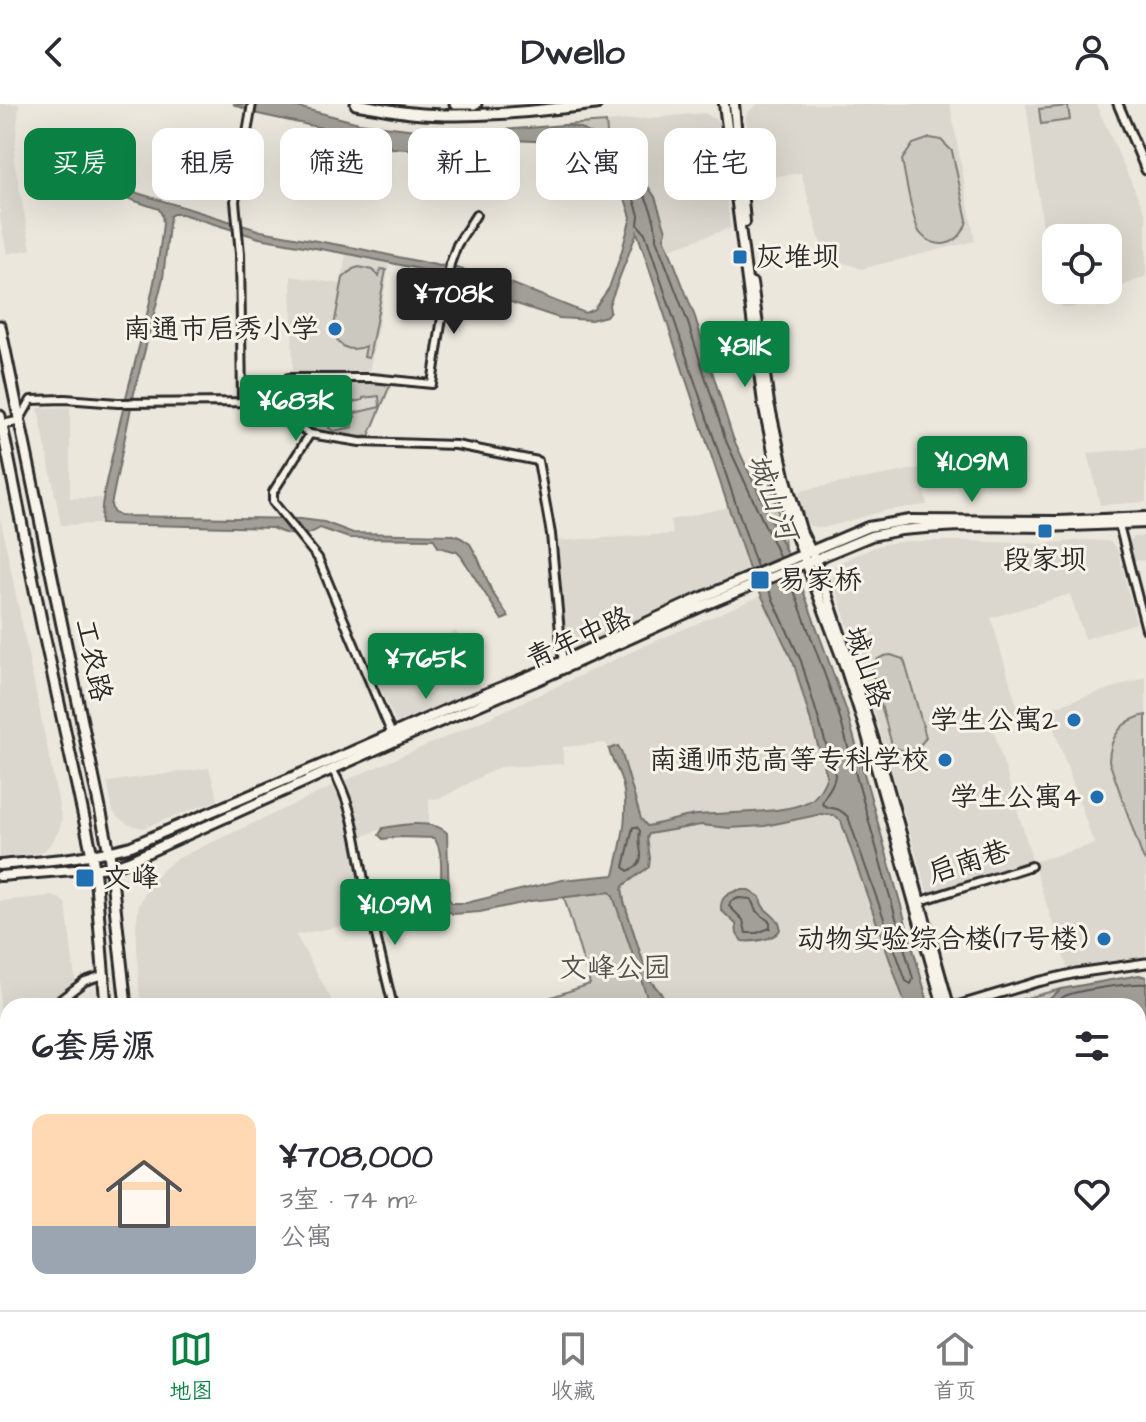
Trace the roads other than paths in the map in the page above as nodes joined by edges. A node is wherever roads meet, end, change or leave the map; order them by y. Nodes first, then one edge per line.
1 (252, 104) edge
2 (356, 104) edge
3 (455, 104) edge
4 (476, 104) edge
5 (596, 104) edge
6 (724, 104) edge
7 (734, 104) edge
8 (1118, 104) edge
9 (1146, 170) edge
10 (476, 215) dead end
11 (0, 326) edge
12 (242, 402) junction
13 (268, 406) junction
14 (19, 421) junction
15 (1, 422) edge
16 (310, 434) junction
17 (1146, 517) edge
18 (1118, 521) junction
19 (1146, 523) edge
20 (809, 557) junction
21 (1146, 629) edge
22 (562, 665) junction
23 (394, 737) junction
24 (332, 769) junction
25 (109, 852) junction
26 (92, 855) junction
27 (0, 865) edge
28 (1031, 866) dead end
29 (111, 867) junction
30 (94, 869) junction
31 (0, 876) edge
32 (921, 901) junction
33 (1146, 963) edge
34 (103, 975) junction
35 (63, 998) edge
36 (105, 998) edge
37 (125, 998) edge
38 (391, 998) edge
39 (944, 998) edge
40 (944, 998) edge
41 (985, 998) edge

1 - 12 street
2 - 5 main road
3 - 4 main road
6 - 20 main road, 城山路
7 - 20 main road, 城山路
8 - 9 street
10 - 13 street
11 - 14 main road, 工农路
12 - 13 street
12 - 14 street
13 - 16 street
14 - 15 street
14 - 25 main road, 工农路
15 - 26 main road, 工农路
16 - 22 street
16 - 23 street
17 - 18 main road, 青年中路
18 - 19 main road, 青年中路
18 - 20 main road, 青年中路
18 - 21 street
20 - 22 main road, 青年中路
20 - 32 main road, 城山路
20 - 39 main road, 城山路
22 - 23 main road, 青年中路
23 - 24 main road, 青年中路
23 - 25 main road, 青年中路
24 - 29 main road, 青年中路
24 - 38 street
25 - 26 main road, 青年中路
25 - 29 main road, 工农路
26 - 27 main road, 青年中路
26 - 30 main road, 工农路
28 - 32 street, 启南巷
29 - 30 main road, 青年中路
29 - 37 main road, 工农路
30 - 31 main road, 青年中路
30 - 34 main road, 工农路
32 - 40 main road, 城山路
33 - 41 street
34 - 35 street
34 - 36 main road, 工农路

